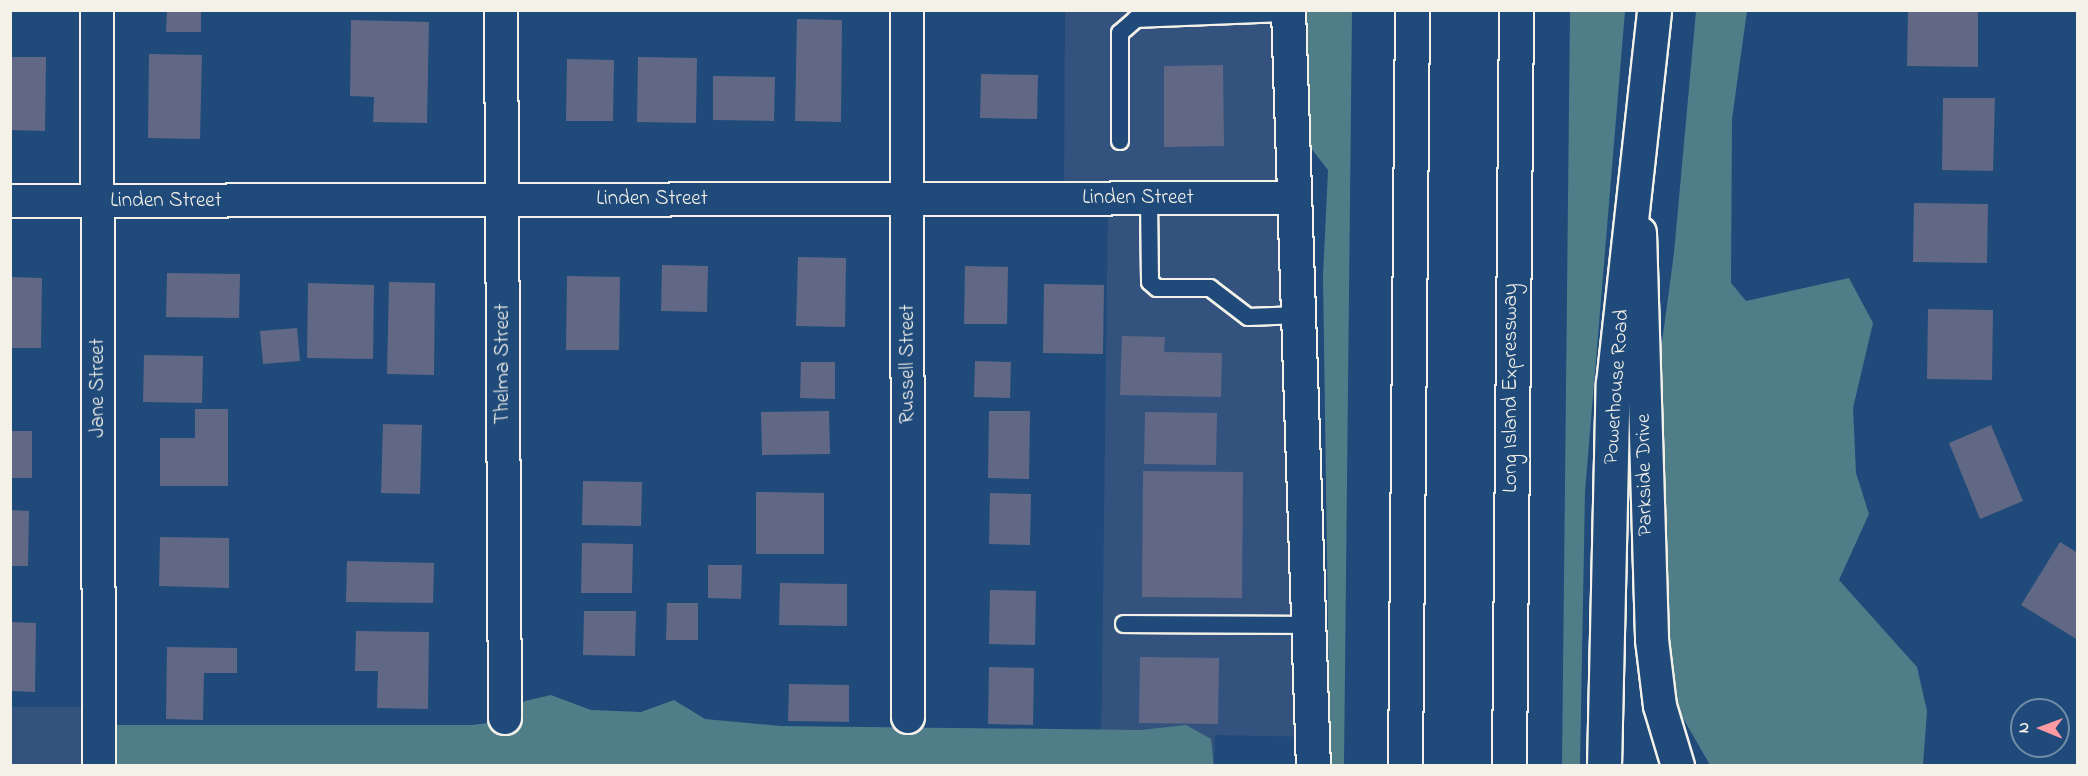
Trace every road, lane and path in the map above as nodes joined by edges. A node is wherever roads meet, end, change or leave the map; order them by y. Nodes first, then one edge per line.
1 (97, 10) edge
2 (501, 10) edge
3 (907, 10) edge
4 (1412, 10) edge
5 (1516, 10) edge
6 (1654, 10) edge
7 (1288, 12) edge
8 (1120, 141) dead end
9 (1638, 182) junction
10 (1149, 198) junction
11 (1294, 198) junction
12 (907, 199) junction
13 (502, 200) junction
14 (10, 201) edge
15 (98, 201) junction
16 (1300, 315) junction
17 (1124, 624) dead end
18 (1312, 625) junction
19 (908, 717) dead end
20 (505, 718) dead end
21 (99, 765) edge
22 (1313, 765) edge
23 (1405, 765) edge
24 (1509, 765) edge
25 (1604, 765) edge
26 (1678, 765) edge

1 - 15 street, Jane Street
2 - 13 street, Thelma Street
3 - 12 street, Russell Street
4 - 23 main road
5 - 24 main road, Long Island Expressway
6 - 9 main road, Powerhouse Road
7 - 8 lane
7 - 11 main road
9 - 25 main road, Powerhouse Road
9 - 26 street, Parkside Drive
10 - 11 street, Linden Street
10 - 12 street, Linden Street
10 - 16 lane
11 - 16 main road
12 - 13 street, Linden Street
12 - 19 street, Russell Street
13 - 15 street, Linden Street
13 - 20 street, Thelma Street
14 - 15 street, Linden Street
15 - 21 street, Jane Street
16 - 18 main road
17 - 18 lane
18 - 22 main road

